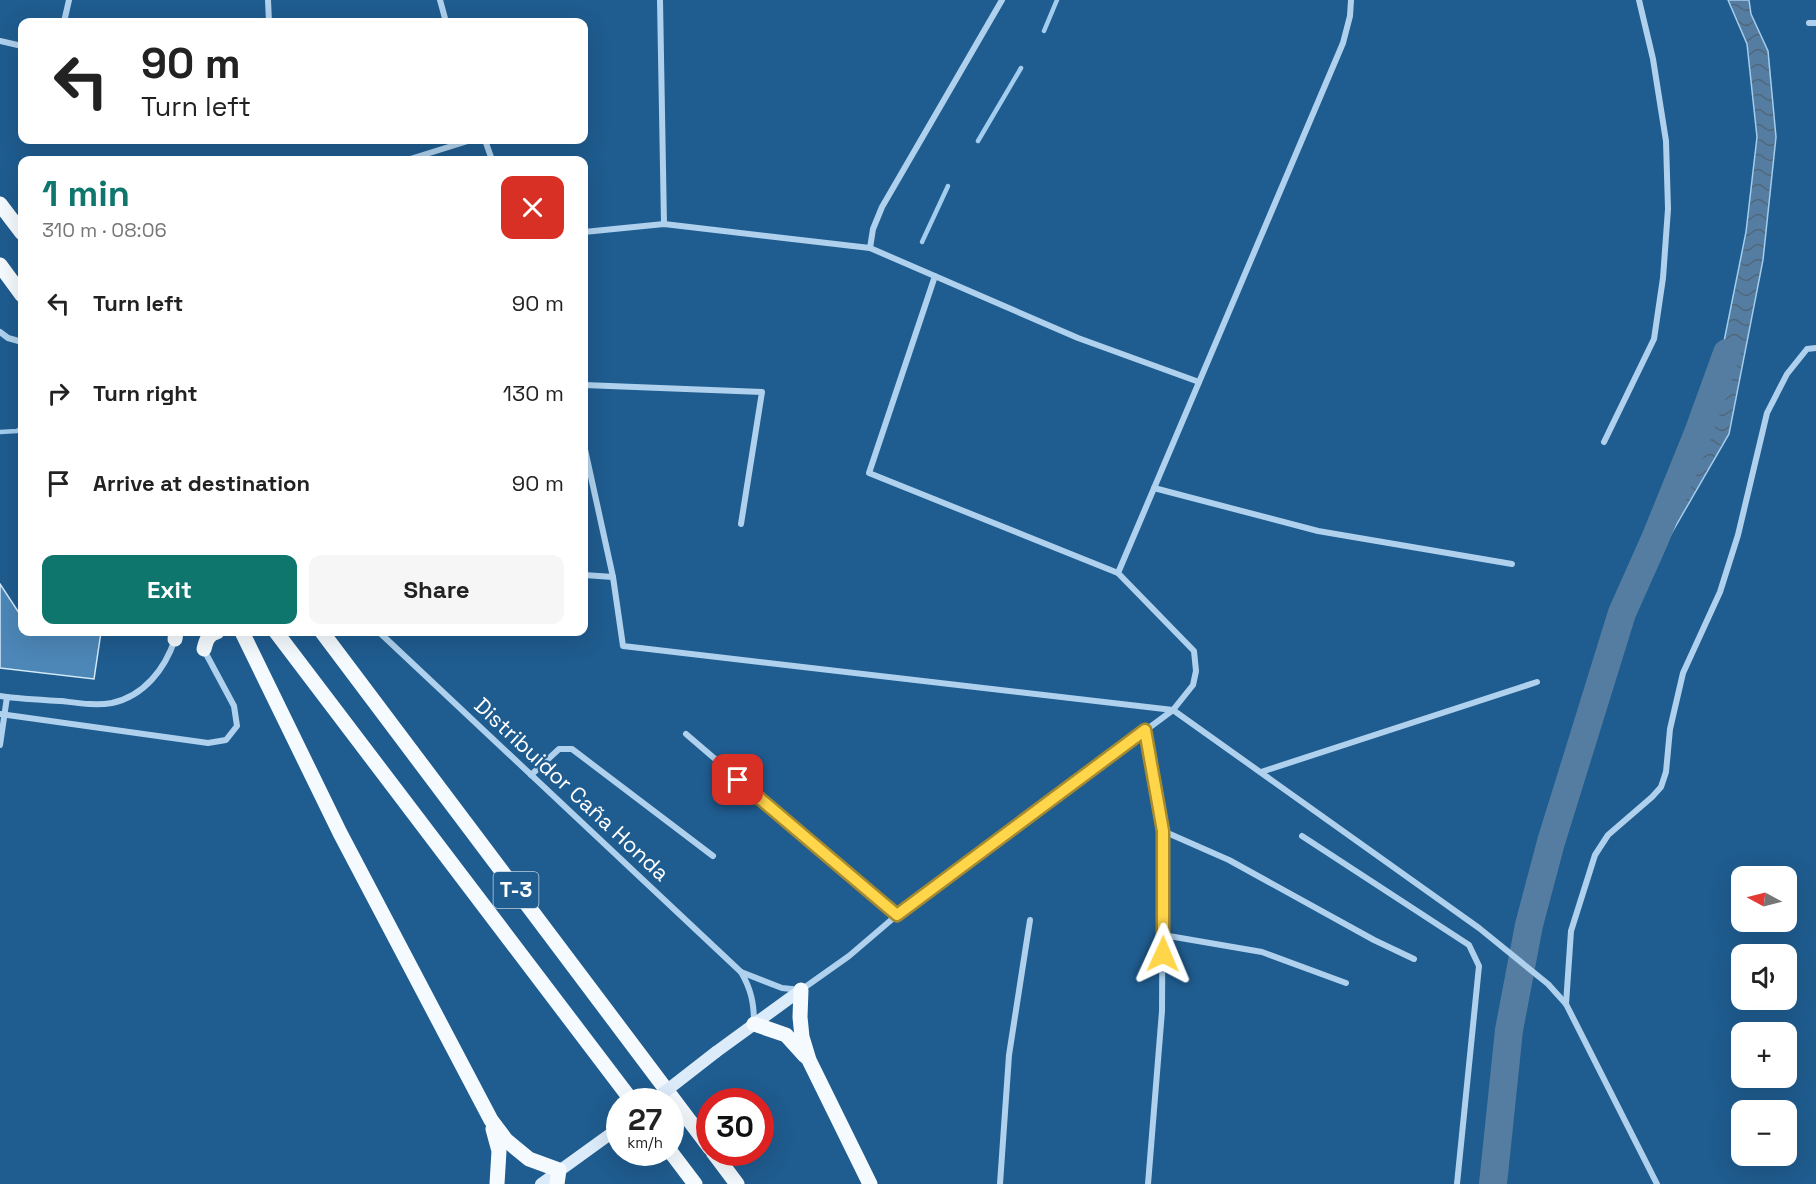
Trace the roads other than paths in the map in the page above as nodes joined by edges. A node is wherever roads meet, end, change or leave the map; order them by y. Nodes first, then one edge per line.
1 (69, 0) edge
2 (268, 0) edge
3 (440, 0) edge
4 (660, 0) edge
5 (1002, 0) edge
6 (1351, 0) edge
7 (1639, 0) edge
8 (65, 18) edge
9 (269, 18) edge
10 (445, 18) edge
11 (0, 41) edge
12 (18, 45) edge
13 (458, 144) edge
14 (419, 156) edge
15 (0, 204) edge
16 (664, 224) junction
17 (18, 228) edge
18 (588, 232) edge
19 (870, 248) junction
20 (0, 265) edge
21 (935, 276) junction
22 (18, 290) edge
23 (0, 332) edge
24 (18, 341) edge
25 (1816, 348) edge
26 (1199, 382) junction
27 (588, 385) edge
28 (1604, 442) dead end
29 (588, 463) edge
30 (1154, 488) junction
31 (741, 524) dead end
32 (1512, 564) dead end
33 (1118, 573) junction
34 (588, 574) edge
35 (613, 577) junction
36 (175, 636) edge
37 (210, 636) edge
38 (279, 636) edge
39 (325, 636) edge
40 (383, 636) edge
41 (244, 637) edge
42 (204, 649) joint
43 (1537, 682) dead end
44 (3, 697) edge
45 (1173, 711) junction
46 (2, 714) edge
47 (1145, 730) junction
48 (686, 734) dead end
49 (0, 745) edge
50 (1261, 772) junction
51 (531, 775) junction
52 (1163, 831) junction
53 (1302, 836) dead end
54 (713, 856) dead end
55 (897, 915) junction
56 (1030, 920) dead end
57 (1163, 935) junction
58 (1414, 959) dead end
59 (741, 972) junction
60 (1346, 983) dead end
61 (801, 990) junction
62 (1566, 1004) junction
63 (754, 1024) junction
64 (808, 1060) junction
65 (622, 1088) edge
66 (670, 1088) edge
67 (491, 1120) junction
68 (696, 1129) edge
69 (606, 1137) edge
70 (681, 1166) edge
71 (724, 1166) edge
72 (558, 1177) edge
73 (497, 1184) edge
74 (541, 1184) edge
75 (695, 1184) edge
76 (737, 1184) edge
77 (870, 1184) edge
78 (1000, 1184) edge
79 (1148, 1184) edge
80 (1457, 1184) edge
81 (1657, 1184) edge

1 - 8 street
2 - 9 street
3 - 10 street
4 - 16 street
5 - 19 street
6 - 26 street
7 - 28 street
11 - 12 street
13 - 14 street
15 - 17 main road
16 - 18 street
16 - 19 street
19 - 21 street
20 - 22 main road
21 - 26 street
21 - 33 street
23 - 24 street
25 - 62 street
26 - 30 street
27 - 31 street
29 - 35 street
30 - 32 street
30 - 33 street
33 - 45 street
34 - 35 street
35 - 45 street
36 - 44 street
37 - 42 main road
38 - 65 main road, T-3
39 - 68 main road, T-3
40 - 51 street, Distribuidor Caña Honda
41 - 67 main road
42 - 46 street
43 - 50 street
44 - 46 street
45 - 47 street
45 - 50 street
46 - 49 street
47 - 52 street
47 - 55 street
48 - 55 street
50 - 62 street
51 - 54 street
51 - 59 street, Distribuidor Caña Honda
52 - 57 street
52 - 58 street
53 - 80 street
55 - 61 street
56 - 78 street
57 - 60 street
57 - 79 street
59 - 61 street, Distribuidor Caña Honda
59 - 63 street, Distribuidor Caña Honda
61 - 63 street
61 - 64 main road
62 - 81 street
63 - 64 main road
63 - 66 street, bridge
64 - 77 main road
67 - 72 main road
67 - 73 main road
69 - 72 street
70 - 75 main road
71 - 76 main road
72 - 74 street

